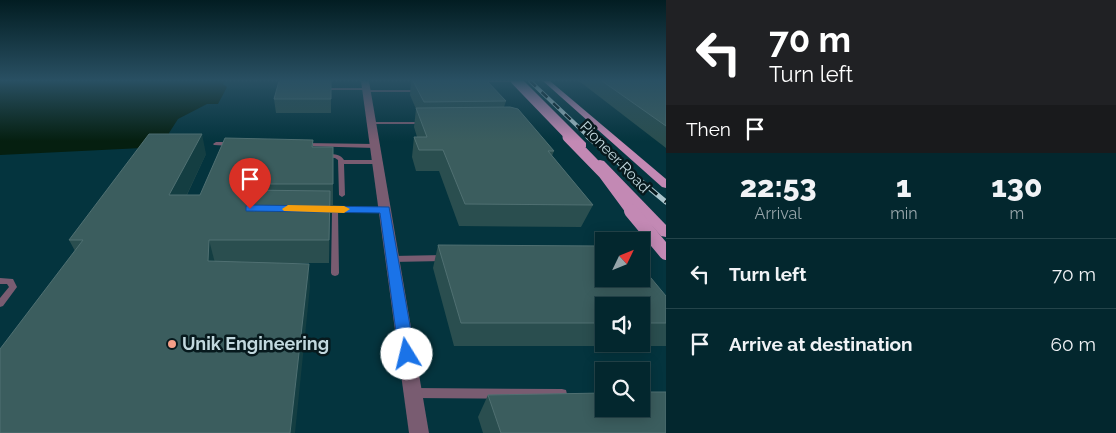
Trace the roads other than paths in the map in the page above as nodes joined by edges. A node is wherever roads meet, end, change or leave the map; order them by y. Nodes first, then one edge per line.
1 (369, 101) edge
2 (537, 101) edge
3 (539, 101) edge
4 (570, 101) edge
5 (427, 122) edge
6 (372, 123) junction
7 (216, 144) dead end
8 (236, 144) edge
9 (294, 145) edge
10 (375, 146) junction
11 (317, 156) edge
12 (341, 162) junction
13 (378, 162) junction
14 (666, 185) edge
15 (342, 195) dead end
16 (316, 209) edge
17 (335, 209) junction
18 (385, 209) junction
19 (666, 232) edge
20 (666, 254) edge
21 (456, 258) edge
22 (392, 259) junction
23 (336, 273) dead end
24 (0, 281) edge
25 (0, 304) edge
26 (413, 393) junction
27 (575, 394) edge
28 (419, 433) edge

1 - 6 street
2 - 20 main road, bridge
3 - 19 main road, Pioneer Road
4 - 14 main road, Pioneer Road
5 - 6 lane
6 - 10 street
7 - 8 lane
9 - 10 lane
10 - 13 street
11 - 12 lane
12 - 13 lane
12 - 15 lane
13 - 18 street
16 - 17 lane
17 - 18 lane
17 - 23 lane
18 - 22 street
21 - 22 lane
22 - 26 street
24 - 25 lane
26 - 27 lane
26 - 28 street

